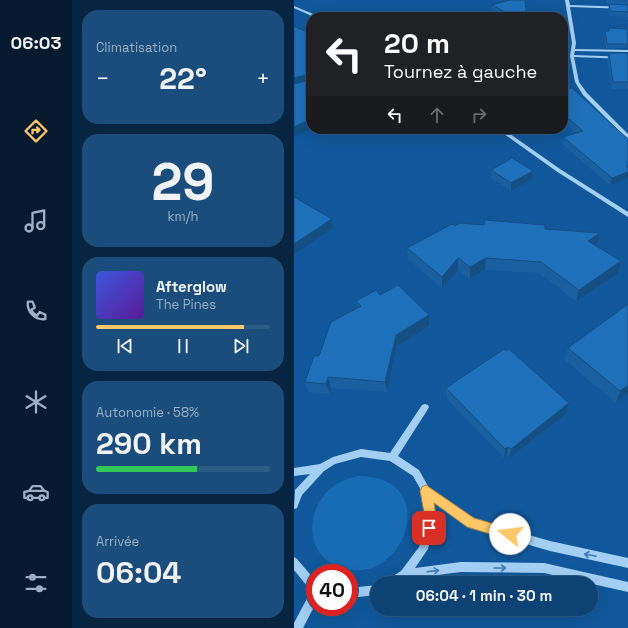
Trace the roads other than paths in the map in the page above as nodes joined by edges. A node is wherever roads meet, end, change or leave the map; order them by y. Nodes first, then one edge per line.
1 (567, 0) edge
2 (569, 6) junction
3 (294, 7) edge
4 (628, 8) edge
5 (306, 12) edge
6 (573, 50) junction
7 (628, 51) edge
8 (572, 56) junction
9 (628, 58) edge
10 (507, 134) edge
11 (628, 138) edge
12 (628, 215) edge
13 (426, 408) dead end
14 (392, 457) junction
15 (321, 468) junction
16 (294, 472) edge
17 (426, 491) junction
18 (294, 505) edge
19 (294, 562) edge
20 (628, 563) edge
21 (404, 574) junction
22 (401, 576) edge
23 (306, 577) edge
24 (628, 587) edge
25 (370, 591) edge
26 (358, 593) edge
27 (306, 612) edge
28 (297, 628) edge

1 - 2 street
2 - 4 street
2 - 6 street
3 - 5 street
6 - 7 street
6 - 8 street
8 - 9 street
8 - 11 street
10 - 12 street
13 - 14 street
14 - 15 street
14 - 17 street
15 - 16 street
15 - 18 street
20 -> 17 street
17 - 21 street
19 - 23 street
21 - 22 street
21 -> 24 street
25 - 26 street
27 - 28 street

